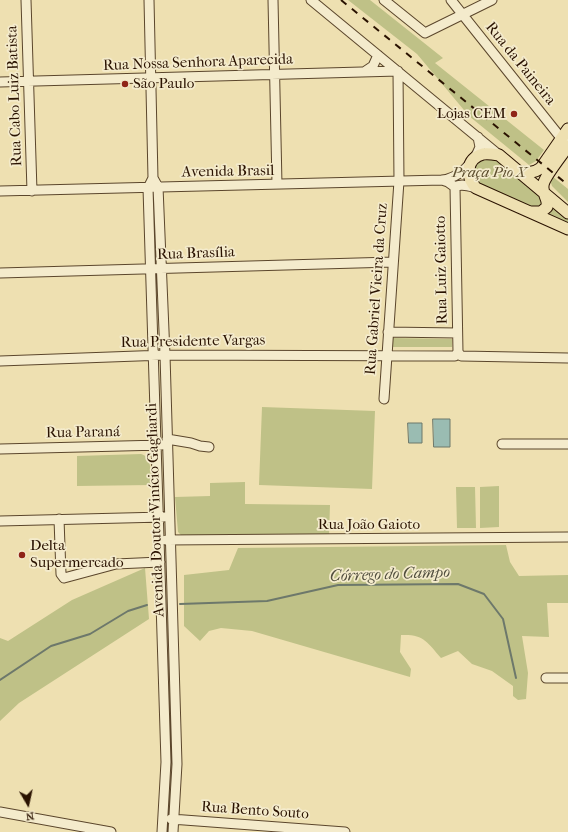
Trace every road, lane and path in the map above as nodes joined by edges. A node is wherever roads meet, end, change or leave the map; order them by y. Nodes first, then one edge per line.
1 (26, 0) edge
2 (149, 0) edge
3 (273, 0) edge
4 (311, 0) edge
5 (384, 0) edge
6 (451, 0) edge
7 (492, 0) edge
8 (462, 14) junction
9 (378, 55) junction
10 (364, 72) junction
11 (398, 72) junction
12 (275, 74) junction
13 (151, 78) junction
14 (28, 81) junction
15 (0, 82) edge
16 (568, 129) edge
17 (478, 137) junction
18 (566, 143) edge
19 (499, 155) junction
20 (471, 163) junction
21 (520, 172) junction
22 (547, 176) junction
23 (153, 178) junction
24 (442, 180) junction
25 (399, 181) junction
26 (277, 184) junction
27 (158, 187) junction
28 (455, 187) junction
29 (148, 188) junction
30 (476, 188) junction
31 (0, 191) edge
32 (32, 191) junction
33 (545, 194) junction
34 (568, 207) edge
35 (530, 212) junction
36 (568, 213) edge
37 (568, 229) edge
38 (393, 262) junction
39 (151, 269) junction
40 (162, 269) junction
41 (0, 273) edge
42 (388, 332) junction
43 (458, 333) junction
44 (458, 352) junction
45 (153, 355) junction
46 (165, 355) junction
47 (387, 355) junction
48 (568, 358) edge
49 (0, 361) edge
50 (384, 399) dead end
51 (168, 442) junction
52 (502, 444) dead end
53 (568, 444) edge
54 (156, 445) junction
55 (209, 447) dead end
56 (0, 449) edge
57 (158, 517) junction
58 (60, 519) junction
59 (0, 520) edge
60 (170, 523) junction
61 (159, 534) junction
62 (568, 537) edge
63 (171, 540) junction
64 (160, 562) junction
65 (546, 678) dead end
66 (568, 678) edge
67 (164, 693) junction
68 (175, 693) junction
69 (0, 812) edge
70 (164, 819) junction
71 (175, 820) junction
72 (92, 830) edge
73 (279, 830) edge
74 (111, 832) edge
75 (162, 832) edge
76 (173, 832) edge
77 (345, 832) edge

1 - 14 street, Rua Cabo Luiz Batista
2 - 13 street
3 - 12 street
4 - 9 street
5 - 8 street
6 - 8 street, Rua da Paineira
7 - 8 street
8 - 18 street, Rua da Paineira
9 - 10 street
9 - 11 street
10 - 11 street, Rua Nossa Senhora Aparecida
10 - 12 street, Rua Nossa Senhora Aparecida
11 - 17 street
11 - 25 street, Rua Gabriel Vieira da Cruz
12 - 13 street, Rua Nossa Senhora Aparecida
12 - 26 street
13 - 14 street, Rua Nossa Senhora Aparecida
13 - 23 street
14 - 15 street, Rua Nossa Senhora Aparecida
14 - 32 street, Rua Cabo Luiz Batista
16 - 18 main road
17 - 19 street
17 - 20 street
18 - 21 main road
18 - 22 main road
19 - 20 main road
19 - 21 main road
20 - 24 street
20 - 30 main road
21 - 33 main road
22 - 33 main road
22 - 34 main road
23 - 27 street
23 - 29 street
24 - 25 street, Avenida Brasil
24 - 28 street, Avenida Brasil
25 - 26 street, Avenida Brasil
25 - 38 street, Rua Gabriel Vieira da Cruz
26 - 27 street, Avenida Brasil
27 - 29 street, Avenida Brasil
27 - 40 street, Avenida Doutor Vinício Gagliardi
28 - 30 street
28 - 43 street, Rua Luiz Gaiotto
29 - 32 street, Avenida Brasil
29 - 39 street, Avenida Doutor Vinício Gagliardi
30 - 35 main road
31 - 32 street, Avenida Brasil
33 - 35 main road
33 - 36 main road
35 - 37 main road
38 - 40 street, Rua Brasília
38 - 42 street, Rua Gabriel Vieira da Cruz
39 - 40 street, Rua Brasília
39 - 41 street, Rua Brasília
39 - 45 street, Avenida Doutor Vinício Gagliardi
40 - 46 street, Avenida Doutor Vinício Gagliardi
42 - 43 street
42 - 47 street, Rua Gabriel Vieira da Cruz
43 - 44 street, Rua Luiz Gaiotto
44 - 47 street, Rua Presidente Vargas
44 - 48 street
45 - 46 street, Rua Presidente Vargas
45 - 49 street, Rua Presidente Vargas
45 - 54 street, Avenida Doutor Vinício Gagliardi
46 - 47 street, Rua Presidente Vargas
46 - 51 street, Avenida Doutor Vinício Gagliardi
47 - 50 street, Rua Gabriel Vieira da Cruz
51 - 54 street, Rua Paraná
51 - 55 street, Rua Paraná
51 - 60 street, Avenida Doutor Vinício Gagliardi
52 - 53 street
54 - 56 street, Rua Paraná
54 - 57 street, Avenida Doutor Vinício Gagliardi
57 - 58 street
57 - 60 street
57 - 61 street, Avenida Doutor Vinício Gagliardi
58 - 59 street
58 - 64 street
60 - 63 street, Avenida Doutor Vinício Gagliardi
61 - 63 street
61 - 64 street, Avenida Doutor Vinício Gagliardi
62 - 63 street, Rua João Gaioto
63 - 68 street, Avenida Doutor Vinício Gagliardi
64 - 67 street, Avenida Doutor Vinício Gagliardi
65 - 66 street
67 - 68 street
67 - 70 street, Avenida Doutor Vinício Gagliardi
68 - 71 street, Avenida Doutor Vinício Gagliardi
69 - 72 street
70 - 71 street, Rua Bento Souto
70 - 75 street, Avenida Doutor Vinício Gagliardi
71 - 73 street, Rua Bento Souto
71 - 76 street, Avenida Doutor Vinício Gagliardi
72 - 74 street
73 - 77 street, Rua Bento Souto

